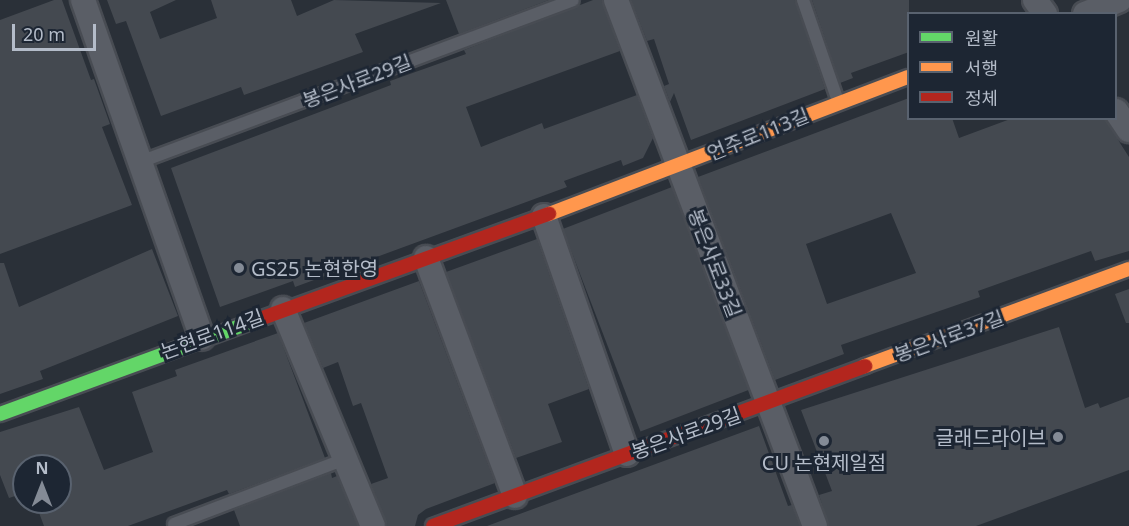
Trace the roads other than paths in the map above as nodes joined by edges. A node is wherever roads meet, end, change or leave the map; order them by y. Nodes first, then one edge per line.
1 (83, 0) edge
2 (573, 0) edge
3 (616, 0) edge
4 (803, 0) edge
5 (1119, 0) edge
6 (1090, 12) edge
7 (907, 78) edge
8 (839, 102) junction
9 (1117, 112) edge
10 (1129, 130) edge
11 (140, 162) junction
12 (677, 166) junction
13 (544, 216) junction
14 (426, 258) junction
15 (1129, 269) edge
16 (283, 309) junction
17 (202, 338) junction
18 (770, 402) junction
19 (0, 414) edge
20 (627, 454) junction
21 (345, 459) junction
22 (515, 495) junction
23 (174, 524) dead end
24 (373, 526) edge
25 (433, 526) edge
26 (815, 526) edge

1 - 11 street
2 - 11 lane, 봉은사로29길
3 - 12 street, 봉은사로33길
4 - 8 lane
5 - 6 street
7 - 8 street, 언주로113길
8 - 12 street, 언주로113길
9 - 10 street
11 - 17 street
12 - 13 street, 논현로114길
12 - 18 street, 봉은사로33길
13 - 14 street, 논현로114길
13 - 20 street
14 - 16 street, 논현로114길
14 - 22 street
15 - 18 street, 봉은사로37길
16 - 17 street, 논현로114길
16 - 21 street
17 - 19 street, 논현로114길
18 - 20 street, 봉은사로29길
18 - 26 street, 봉은사로33길
20 - 22 street, 봉은사로29길
21 - 23 lane
21 - 24 street
22 - 25 street, 봉은사로29길

